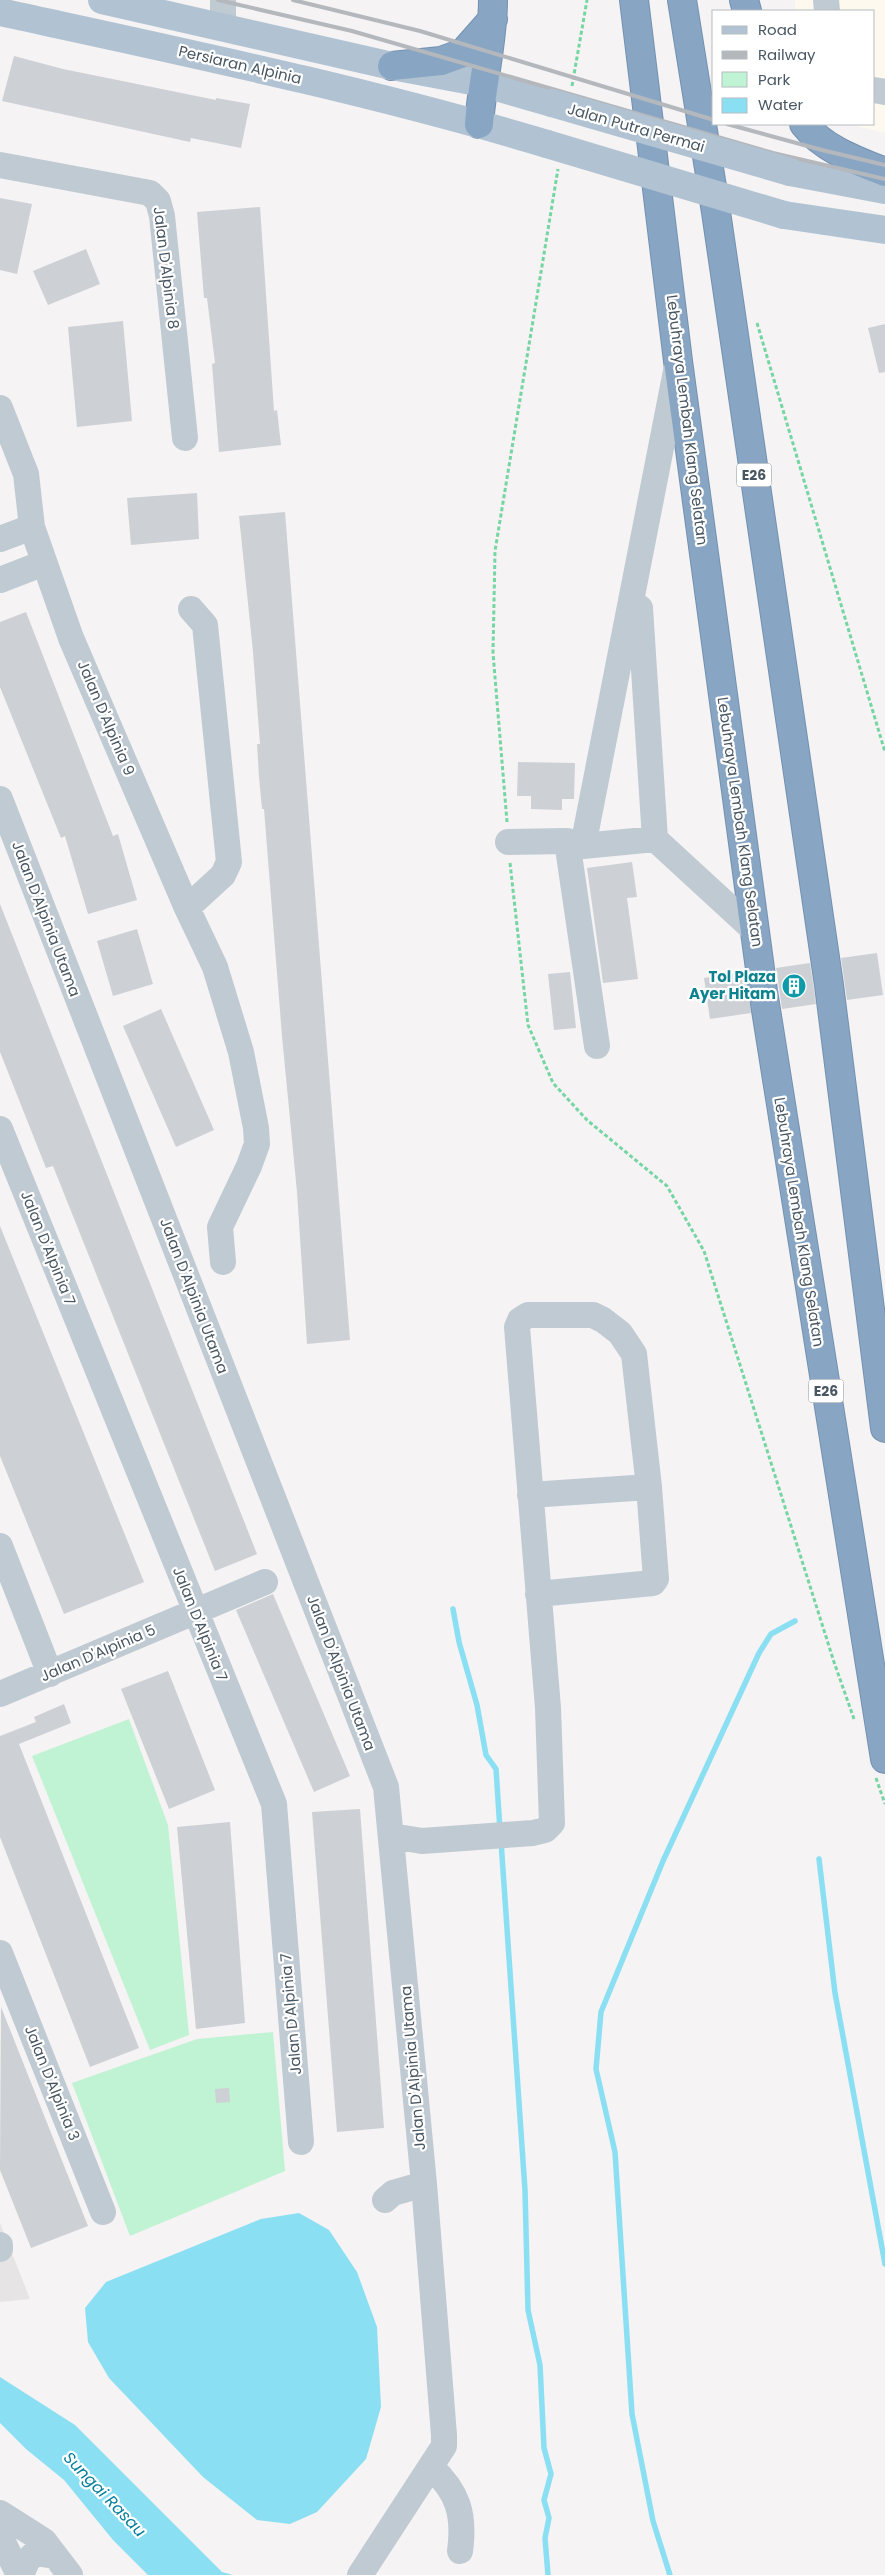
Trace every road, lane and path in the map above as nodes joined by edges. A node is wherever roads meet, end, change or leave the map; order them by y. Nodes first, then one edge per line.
1 (102, 0) edge
2 (223, 0) edge
3 (587, 0) edge
4 (634, 0) edge
5 (682, 0) edge
6 (493, 9) edge
7 (0, 12) edge
8 (223, 27) junction
9 (392, 66) junction
10 (482, 83) junction
11 (562, 96) junction
12 (479, 124) junction
13 (805, 125) edge
14 (553, 156) junction
15 (0, 165) edge
16 (885, 172) edge
17 (885, 190) edge
18 (885, 230) edge
19 (756, 322) dead end
20 (678, 361) junction
21 (0, 408) edge
22 (185, 438) dead end
23 (32, 527) junction
24 (0, 539) edge
25 (44, 562) junction
26 (638, 572) junction
27 (0, 580) edge
28 (191, 610) dead end
29 (885, 752) edge
30 (2, 811) edge
31 (655, 839) junction
32 (508, 842) junction
33 (575, 844) junction
34 (187, 908) junction
35 (755, 931) junction
36 (597, 1046) dead end
37 (0, 1129) edge
38 (223, 1262) dead end
39 (885, 1428) edge
40 (648, 1487) junction
41 (530, 1495) junction
42 (0, 1546) edge
43 (265, 1582) dead end
44 (538, 1594) junction
45 (196, 1611) junction
46 (50, 1674) junction
47 (0, 1694) edge
48 (856, 1724) dead end
49 (880, 1768) edge
50 (885, 1804) edge
51 (392, 1836) junction
52 (0, 1953) edge
53 (301, 2142) dead end
54 (424, 2184) junction
55 (385, 2200) dead end
56 (103, 2212) dead end
57 (0, 2245) edge
58 (0, 2249) edge
59 (431, 2467) junction
60 (0, 2513) edge
61 (0, 2536) edge
62 (460, 2551) dead end
63 (63, 2566) edge
64 (20, 2575) edge
65 (360, 2575) edge

1 - 8 main road
2 - 8 street
3 - 11 path
4 - 20 highway, Lebuhraya Lembah Klang Selatan / E26
5 - 39 highway, E26
6 - 9 highway
6 - 10 highway
7 - 12 main road, Persiaran Alpinia
8 - 9 main road
9 - 10 main road
10 - 11 main road, Jalan Putra Permai
10 - 12 highway
11 - 17 main road, Jalan Putra Permai, bridge
12 - 14 main road
13 - 16 highway
14 - 18 main road, bridge
14 - 32 path
15 - 22 street, Jalan D'Alpinia 8
19 - 29 path
20 - 26 street
20 - 35 highway, Lebuhraya Lembah Klang Selatan / E26
21 - 23 street
23 - 24 street
23 - 25 street, Jalan D'Alpinia 9
25 - 27 street
25 - 34 street, Jalan D'Alpinia 9
26 - 31 street
26 - 33 street
28 - 34 street
30 - 51 street, Jalan D'Alpinia Utama
31 - 33 street
31 - 35 street
32 - 33 street
32 - 48 path
33 - 36 street
34 - 38 street, Jalan D'Alpinia 9
35 - 49 highway, Lebuhraya Lembah Klang Selatan / E26
37 - 45 street, Jalan D'Alpinia 7
40 - 41 street
40 - 41 street
40 - 44 street
41 - 44 street
42 - 46 street
43 - 45 street, Jalan D'Alpinia 5
44 - 51 street
45 - 46 street, Jalan D'Alpinia 5
45 - 53 street, Jalan D'Alpinia 7
46 - 47 street, Jalan D'Alpinia 5
49 - 50 path
51 - 54 street, Jalan D'Alpinia Utama
52 - 56 street, Jalan D'Alpinia 3
54 - 55 street
54 - 59 street, Jalan D'Alpinia Utama
57 - 58 street
59 - 62 street
59 - 65 street, Jalan D'Alpinia Utama
60 - 63 street
61 - 64 street
63 - 64 street

